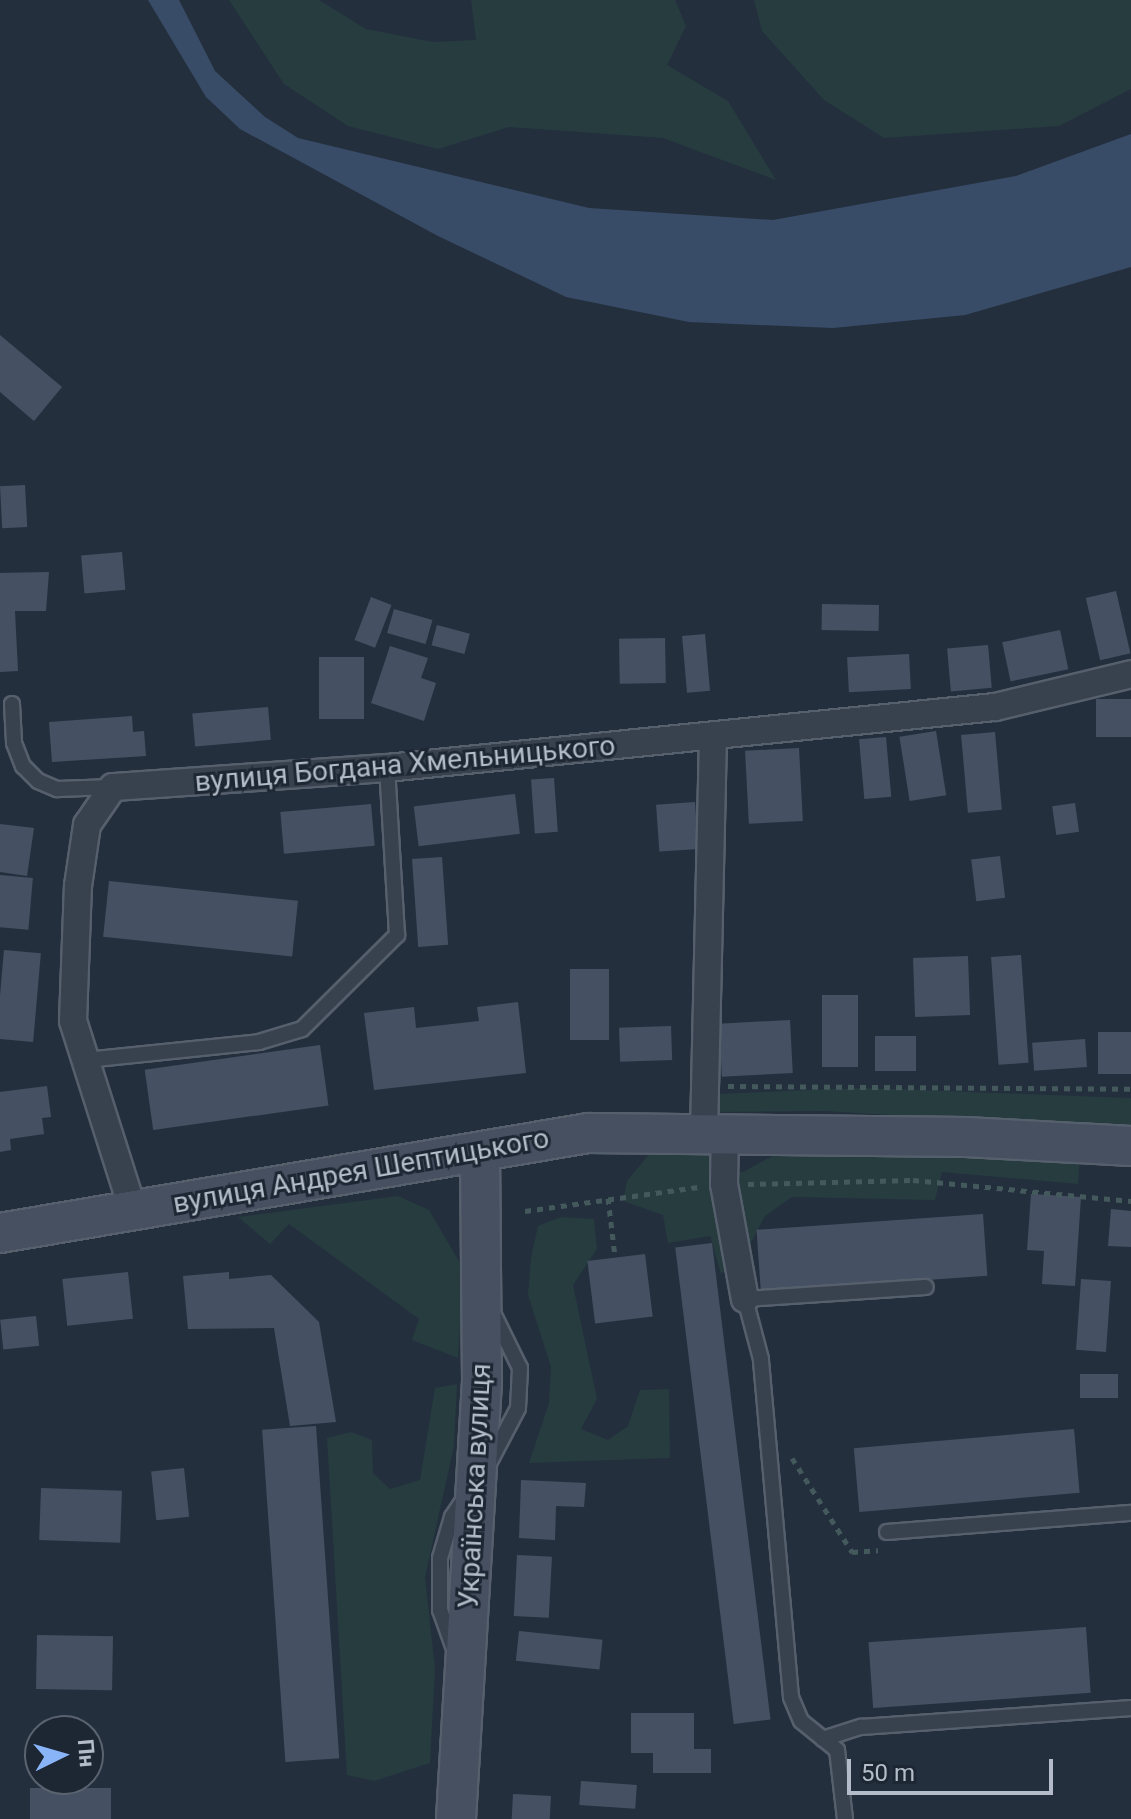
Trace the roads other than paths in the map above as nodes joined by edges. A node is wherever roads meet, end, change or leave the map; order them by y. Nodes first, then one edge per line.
1 (1131, 674) edge
2 (12, 704) dead end
3 (713, 737) junction
4 (387, 768) junction
5 (113, 787) junction
6 (86, 1060) junction
7 (714, 1133) junction
8 (1131, 1146) edge
9 (480, 1152) junction
10 (133, 1210) junction
11 (0, 1233) edge
12 (926, 1287) dead end
13 (745, 1299) junction
14 (1131, 1513) edge
15 (887, 1532) dead end
16 (1131, 1708) edge
17 (823, 1739) junction
18 (456, 1819) edge
19 (845, 1819) edge

1 - 3 street, вулиця Богдана Хмельницького
2 - 5 lane
3 - 4 street, вулиця Богдана Хмельницького
3 - 7 street
4 - 5 street, вулиця Богдана Хмельницького
4 - 6 lane
5 - 6 street
6 - 10 street
7 - 8 street, вулиця Андрея Шептицького
7 - 9 street, вулиця Андрея Шептицького
7 - 13 street
9 - 10 street, вулиця Андрея Шептицького
9 - 18 street, Українська вулиця
10 - 11 street, вулиця Андрея Шептицького
12 - 13 lane
13 - 17 lane
14 - 15 lane
16 - 17 lane
17 - 19 lane

